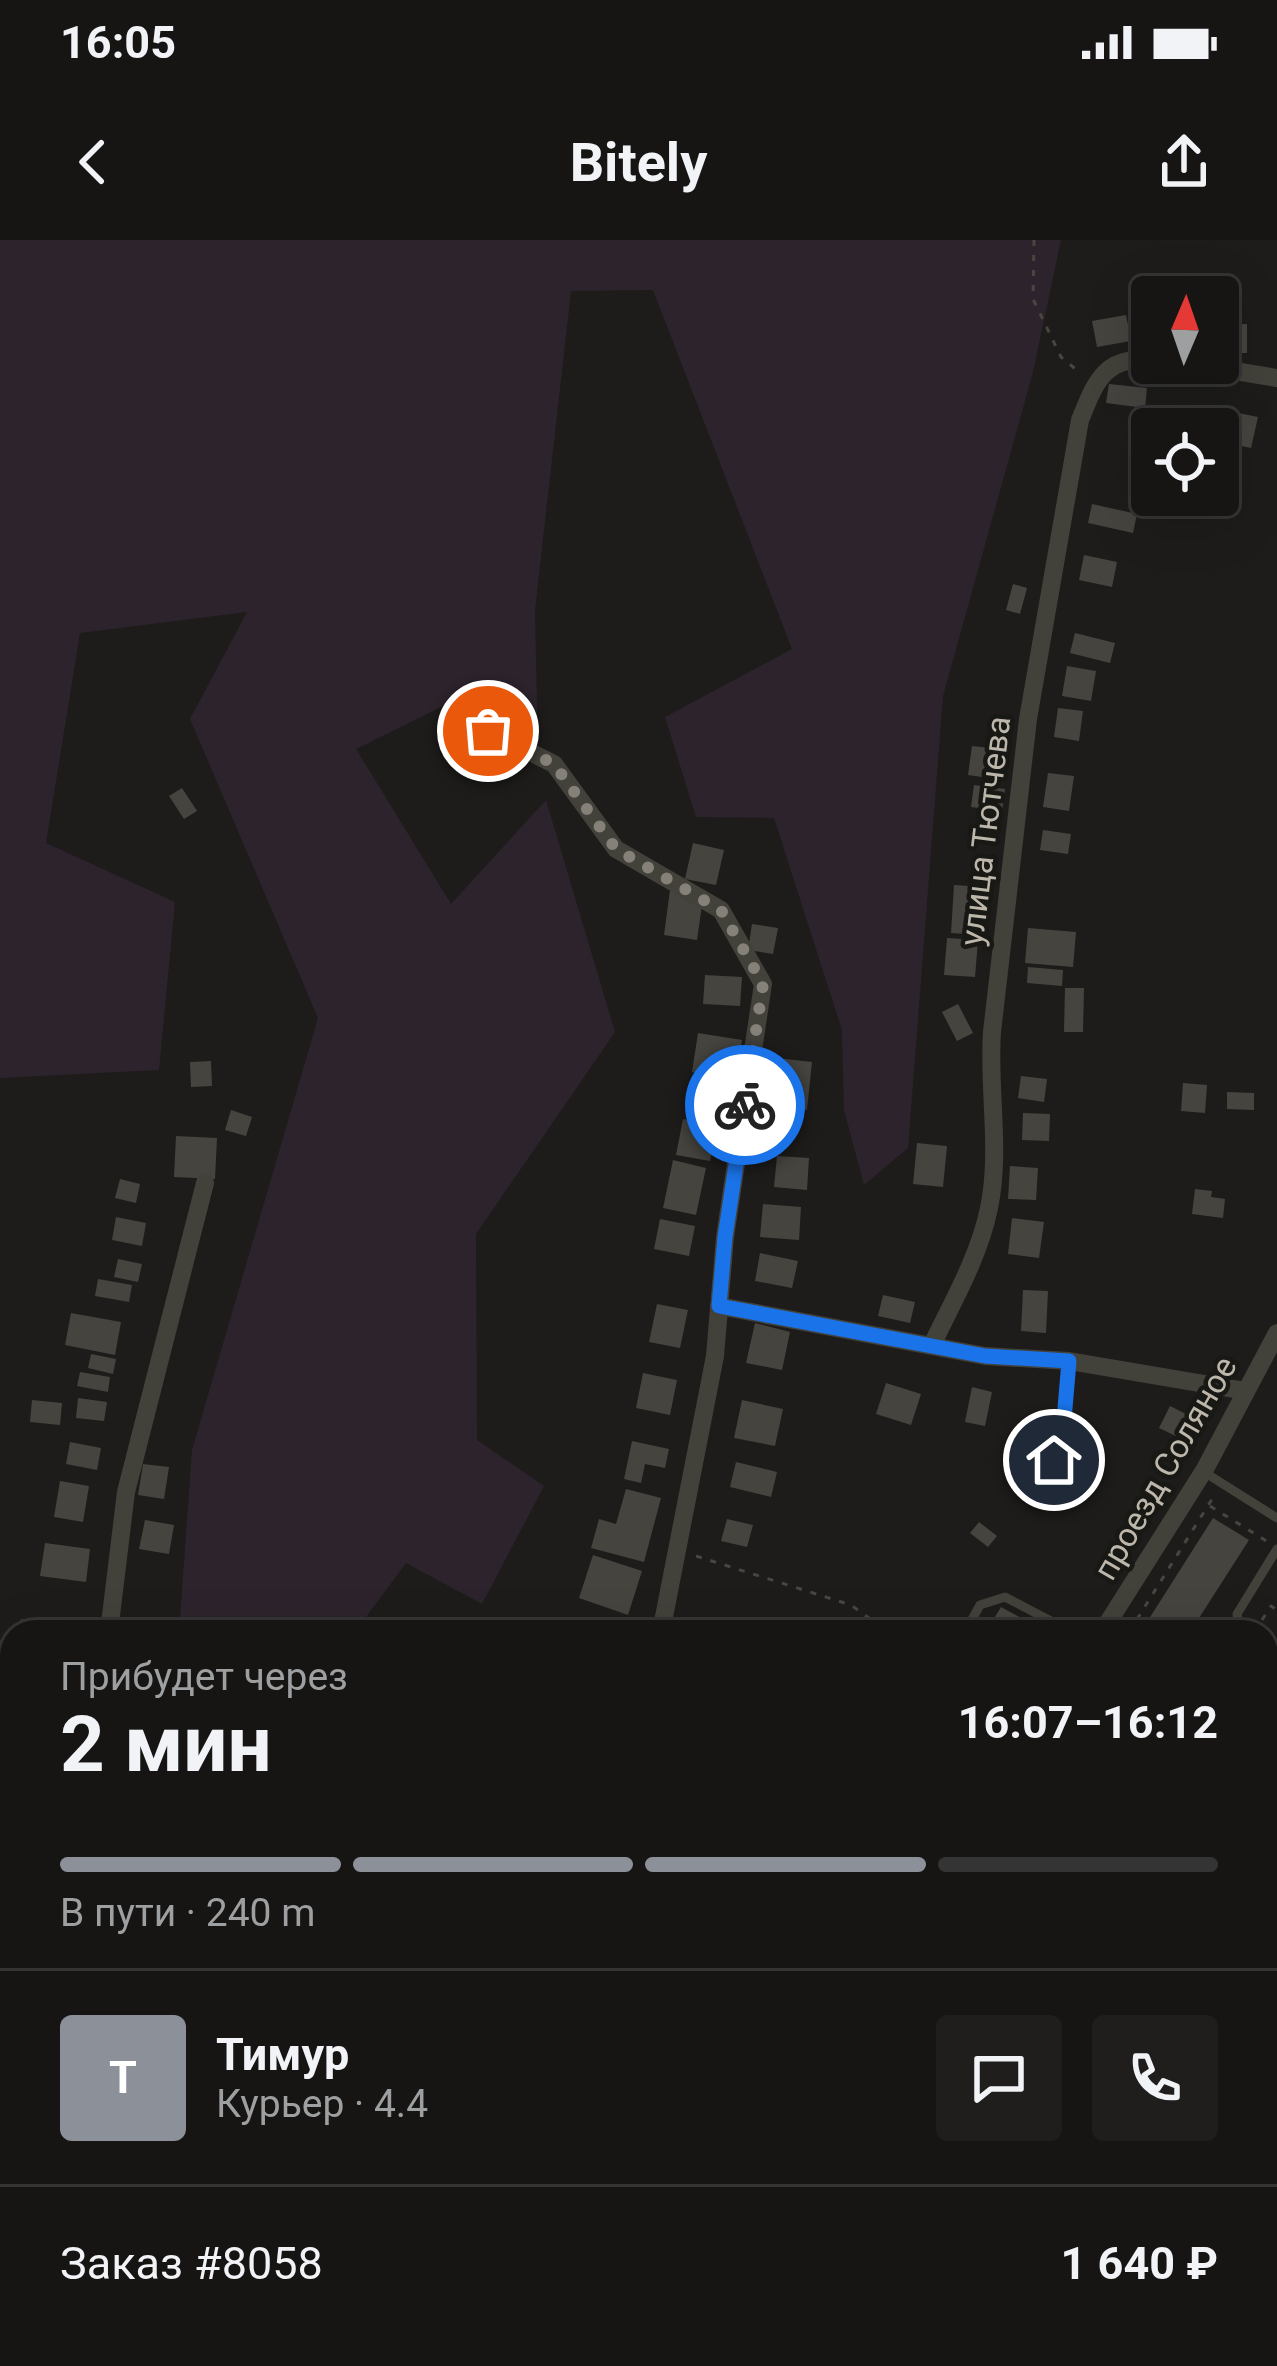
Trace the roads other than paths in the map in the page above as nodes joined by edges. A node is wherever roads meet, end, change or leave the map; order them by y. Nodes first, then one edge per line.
1 (1131, 358) edge
2 (1239, 371) edge
3 (1277, 377) edge
4 (456, 715) dead end
5 (205, 1183) dead end
6 (719, 1306) junction
7 (1277, 1333) edge
8 (932, 1345) junction
9 (1069, 1361) junction
10 (1246, 1391) junction
11 (1054, 1460) dead end
12 (1204, 1472) junction
13 (1277, 1518) edge
14 (1277, 1548) edge
15 (111, 1620) edge
16 (664, 1620) edge
17 (972, 1620) edge
18 (1049, 1620) edge
19 (1110, 1620) edge
20 (1240, 1620) edge

1 - 8 street, улица Тютчева
2 - 3 street
4 - 6 street
5 - 15 street
6 - 8 street
6 - 16 street
7 - 10 street, проезд Соляное
8 - 9 street
9 - 10 street
9 - 11 lane
10 - 12 street, проезд Соляное
12 - 13 lane
12 - 19 street, проезд Соляное
14 - 20 lane
17 - 18 lane

